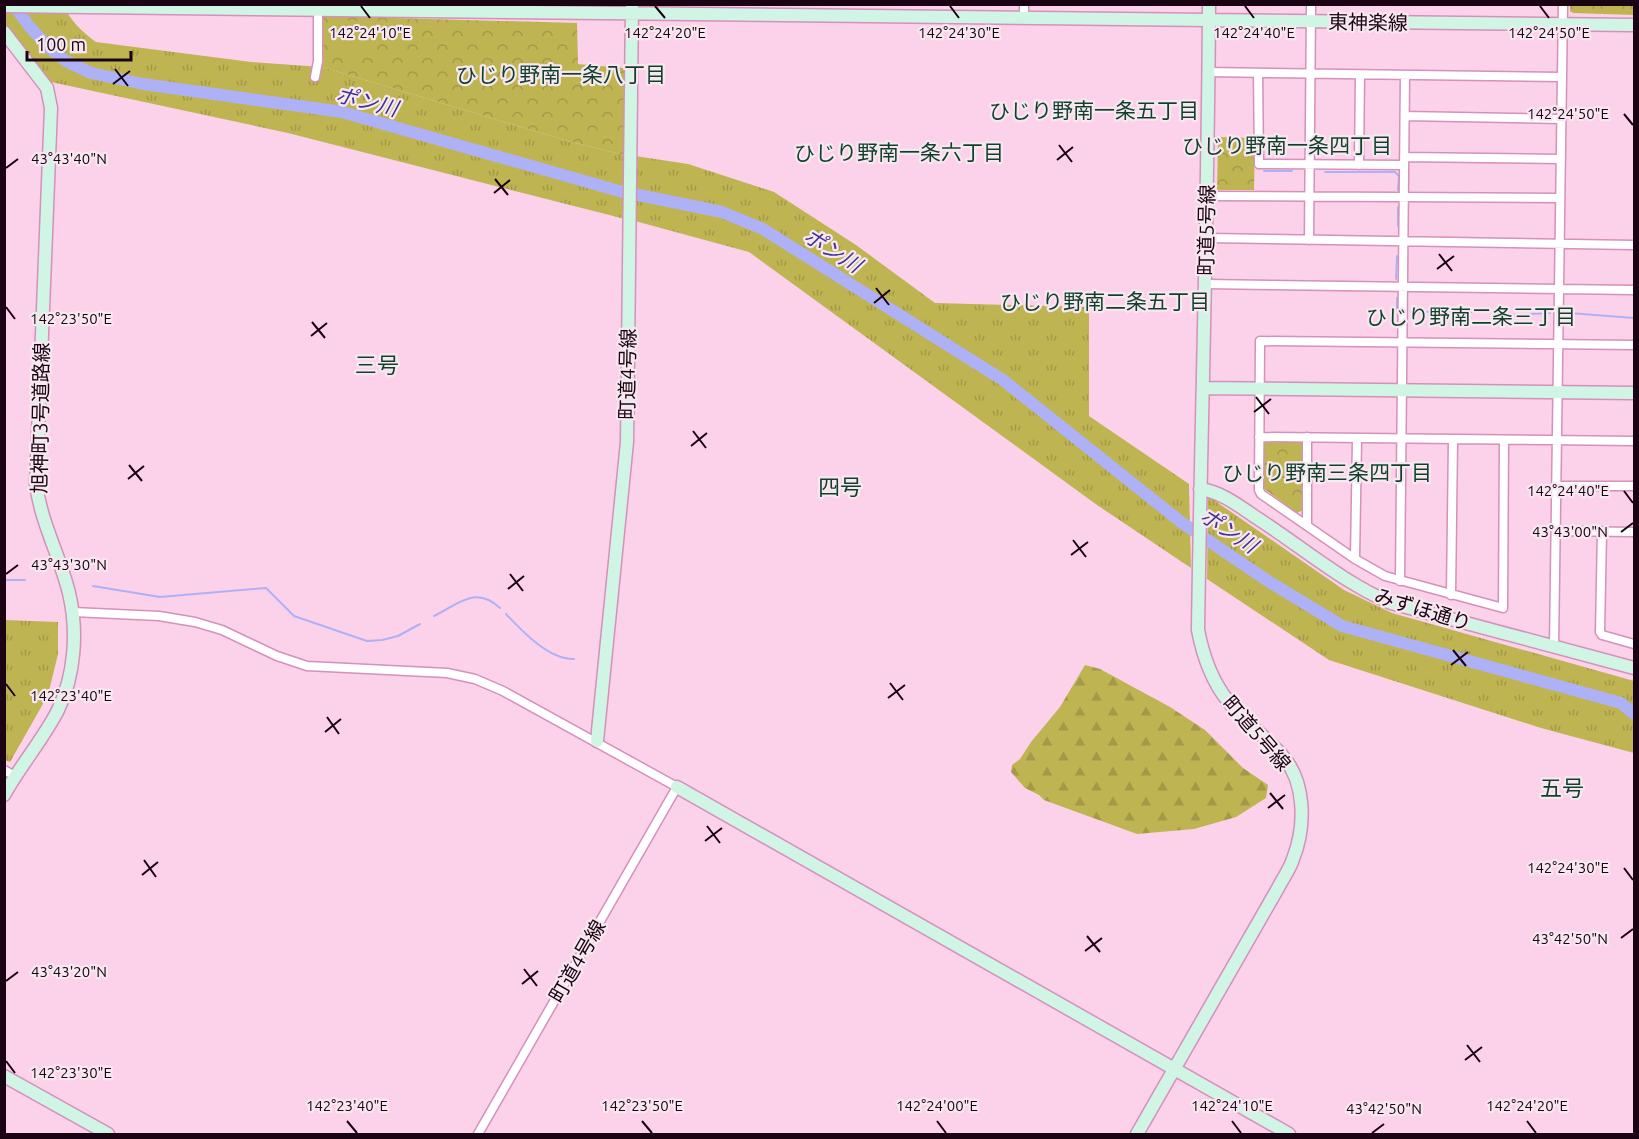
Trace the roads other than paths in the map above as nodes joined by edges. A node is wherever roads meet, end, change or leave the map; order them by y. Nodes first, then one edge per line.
1 (1024, 4) edge
2 (1209, 4) edge
3 (1311, 4) edge
4 (1563, 4) edge
5 (4, 6) edge
6 (311, 8) edge
7 (486, 8) edge
8 (632, 9) edge
9 (774, 10) edge
10 (879, 11) edge
11 (1024, 19) junction
12 (1209, 21) junction
13 (1311, 22) junction
14 (1563, 24) junction
15 (1635, 25) edge
16 (4, 32) edge
17 (1208, 72) junction
18 (1258, 73) junction
19 (1310, 74) junction
20 (1360, 75) junction
21 (1405, 75) junction
22 (315, 77) dead end
23 (1562, 77) junction
24 (1405, 116) junction
25 (1561, 119) junction
26 (1561, 159) junction
27 (1404, 161) junction
28 (1309, 164) junction
29 (1359, 165) junction
30 (1206, 196) junction
31 (1309, 196) junction
32 (1404, 197) junction
33 (1560, 198) junction
34 (1206, 238) junction
35 (1309, 240) junction
36 (1404, 241) junction
37 (1560, 243) junction
38 (1635, 244) edge
39 (1205, 284) junction
40 (1404, 288) junction
41 (1559, 289) junction
42 (1635, 290) edge
43 (1403, 342) junction
44 (1559, 344) junction
45 (1635, 345) edge
46 (1204, 388) junction
47 (1260, 389) junction
48 (1402, 391) junction
49 (1558, 392) junction
50 (1635, 393) edge
51 (1259, 437) junction
52 (1307, 437) junction
53 (1357, 439) junction
54 (1402, 439) junction
55 (1454, 440) junction
56 (1504, 440) junction
57 (1558, 440) junction
58 (1635, 441) edge
59 (1557, 486) junction
60 (1635, 486) edge
61 (1200, 495) junction
62 (1307, 524) junction
63 (1557, 531) junction
64 (1602, 531) junction
65 (1635, 532) edge
66 (1355, 559) junction
67 (1400, 582) junction
68 (1450, 595) junction
69 (73, 612) junction
70 (1635, 644) edge
71 (1554, 647) junction
72 (1635, 668) edge
73 (597, 741) junction
74 (10, 773) edge
75 (676, 787) junction
76 (4, 795) edge
77 (1173, 1070) junction
78 (4, 1076) edge
79 (108, 1134) edge
80 (478, 1134) edge
81 (1137, 1134) edge
82 (1288, 1134) edge

1 - 11 street
2 - 12 street, 町道5号線
3 - 13 street
4 - 14 street
5 - 6 street, 東神楽線
6 - 7 street, 東神楽線
6 - 22 street
7 - 8 street, 東神楽線
8 - 9 street, 東神楽線
8 - 73 street, 町道4号線
9 - 10 street, 東神楽線
10 - 11 street, 東神楽線
11 - 12 street, 東神楽線
12 - 13 street, 東神楽線
12 - 17 street, 町道5号線
13 - 14 street, 東神楽線
13 - 19 street
14 - 15 street, 東神楽線
14 - 23 street
16 - 69 street, 旭神町3号道路線
17 - 18 street
17 - 30 street, 町道5号線
18 - 19 street
18 - 28 street
19 - 20 street
19 - 28 street
20 - 21 street
20 - 29 street
21 - 23 street
21 - 24 street
23 - 25 street
24 - 25 street
24 - 27 street
25 - 26 street
26 - 27 street
26 - 33 street
27 - 29 street
27 - 32 street
28 - 29 street
28 - 31 street
30 - 31 street
30 - 34 street, 町道5号線
31 - 32 street
31 - 35 street
32 - 33 street
32 - 36 street
33 - 37 street
34 - 35 street
34 - 39 street, 町道5号線
35 - 36 street
36 - 37 street
36 - 40 street
37 - 38 street
37 - 41 street
39 - 40 street
39 - 46 street, 町道5号線
40 - 41 street
40 - 43 street
41 - 42 street
41 - 44 street
43 - 44 street
43 - 47 street
43 - 48 street
44 - 45 street
44 - 49 street
46 - 47 street
46 - 61 street, 町道5号線
47 - 48 street
47 - 51 street
48 - 49 street
48 - 54 street
49 - 50 street
49 - 57 street
51 - 52 street
51 - 62 street
52 - 53 street
52 - 62 street
53 - 54 street
53 - 66 street
54 - 55 street
54 - 67 street
55 - 56 street
55 - 68 street
56 - 57 street
56 - 68 street
57 - 58 street
57 - 59 street
59 - 60 street
59 - 63 street
61 - 71 street, みずほ通り
61 - 77 street, 町道5号線
62 - 66 street
63 - 64 street
63 - 71 street
64 - 65 street
64 - 70 street
66 - 67 street
67 - 68 street
69 - 73 street
69 - 74 street, 旭神町3号道路線
71 - 72 street, みずほ通り
73 - 75 street
74 - 76 street, 旭神町3号道路線
75 - 77 street
75 - 80 street, 町道4号線
77 - 81 street, 町道5号線
77 - 82 street
78 - 79 street

